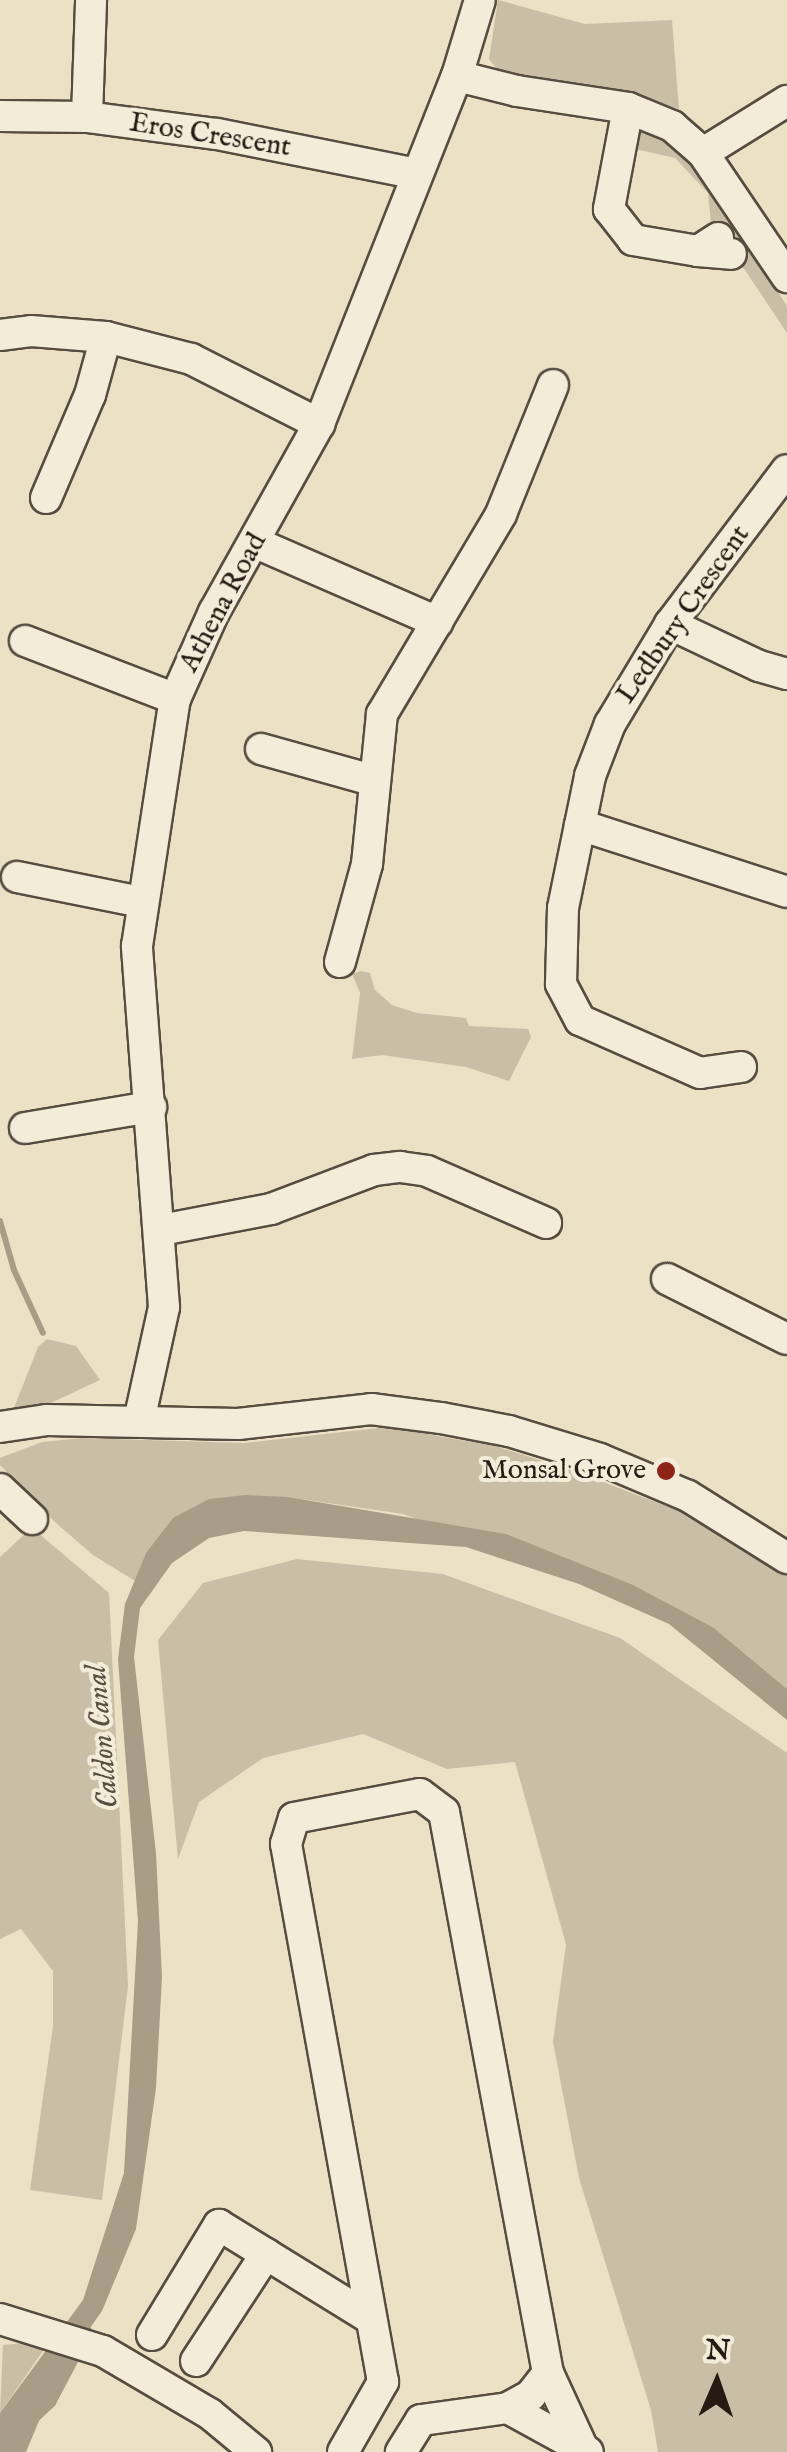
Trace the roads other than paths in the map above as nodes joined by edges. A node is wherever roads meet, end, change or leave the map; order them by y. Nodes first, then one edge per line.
1 (91, 0) edge
2 (480, 0) edge
3 (456, 76) junction
4 (787, 101) edge
5 (628, 108) junction
6 (0, 116) edge
7 (87, 117) junction
8 (703, 153) junction
9 (417, 174) junction
10 (716, 248) dead end
11 (787, 277) edge
12 (0, 336) edge
13 (106, 337) junction
14 (556, 399) dead end
15 (319, 424) junction
16 (779, 468) edge
17 (49, 477) dead end
18 (256, 543) junction
19 (438, 622) junction
20 (670, 624) junction
21 (26, 641) dead end
22 (787, 674) edge
23 (175, 699) junction
24 (272, 764) dead end
25 (372, 780) junction
26 (580, 825) junction
27 (36, 892) dead end
28 (787, 892) edge
29 (140, 902) junction
30 (351, 952) dead end
31 (727, 1076) dead end
32 (150, 1107) junction
33 (36, 1135) dead end
34 (532, 1226) dead end
35 (161, 1230) junction
36 (682, 1280) dead end
37 (787, 1339) edge
38 (138, 1420) junction
39 (0, 1427) edge
40 (0, 1489) edge
41 (32, 1519) dead end
42 (787, 1558) edge
43 (266, 2254) junction
44 (370, 2318) junction
45 (0, 2319) edge
46 (152, 2335) dead end
47 (196, 2360) dead end
48 (548, 2372) junction
49 (508, 2408) junction
50 (530, 2439) edge
51 (585, 2450) edge
52 (256, 2452) edge
53 (343, 2452) edge
54 (401, 2452) edge

1 - 7 street
2 - 3 street, Athena Road
3 - 5 street
3 - 9 street, Athena Road
4 - 8 street
5 - 8 street
5 - 10 street
6 - 7 street, Eros Crescent
7 - 9 street, Eros Crescent
8 - 11 street
9 - 15 street, Athena Road
12 - 13 street
13 - 15 street
13 - 17 street
14 - 19 street
15 - 18 street, Athena Road
16 - 20 street, Ledbury Crescent
18 - 19 street
18 - 23 street, Athena Road
19 - 25 street
20 - 22 street
20 - 26 street, Ledbury Crescent
21 - 23 street
23 - 29 street, Athena Road
24 - 25 street
25 - 30 street
26 - 28 street
26 - 31 street, Ledbury Crescent
27 - 29 street
29 - 32 street, Athena Road
32 - 33 street
32 - 35 street, Athena Road
34 - 35 street
35 - 38 street, Athena Road
36 - 37 street
38 - 39 street
38 - 42 street
40 - 41 street
43 - 44 street
43 - 46 street
43 - 47 street
44 - 48 street
44 - 53 street
45 - 52 street
48 - 49 street
48 - 51 street
49 - 50 street
49 - 54 street
50 - 51 street

